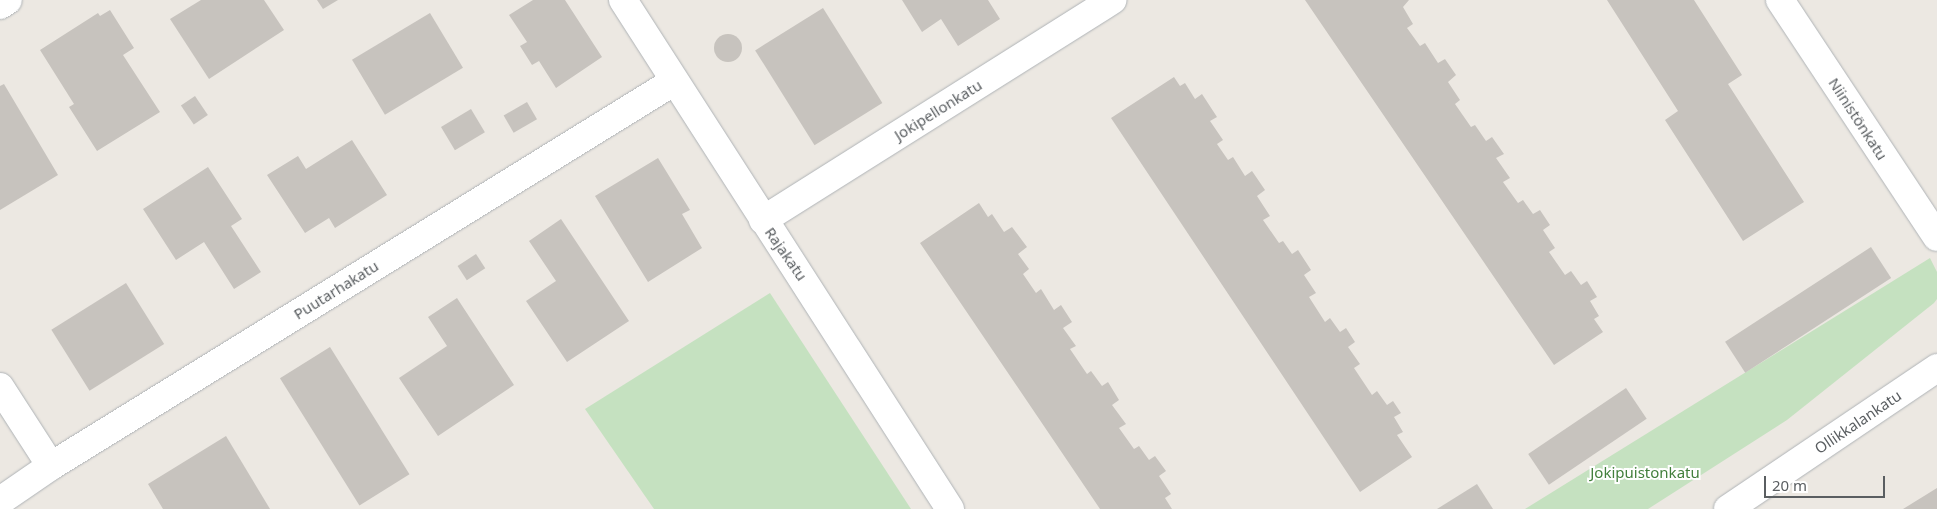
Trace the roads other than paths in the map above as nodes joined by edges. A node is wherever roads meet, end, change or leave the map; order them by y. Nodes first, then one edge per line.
1 (8, 0) edge
2 (622, 0) edge
3 (1114, 0) edge
4 (1780, 0) edge
5 (0, 5) edge
6 (673, 82) junction
7 (763, 220) junction
8 (1937, 237) edge
9 (1937, 368) edge
10 (0, 388) edge
11 (51, 466) junction
12 (0, 501) edge
13 (950, 509) edge
14 (1728, 509) edge

1 - 5 street
2 - 6 street, Rajakatu
3 - 7 street, Jokipellonkatu
4 - 8 street, Niinistönkatu
6 - 7 street, Rajakatu
6 - 11 street, Puutarhakatu
7 - 13 street, Rajakatu
9 - 14 street, Ollikkalankatu
10 - 11 street
11 - 12 street, Puutarhakatu

